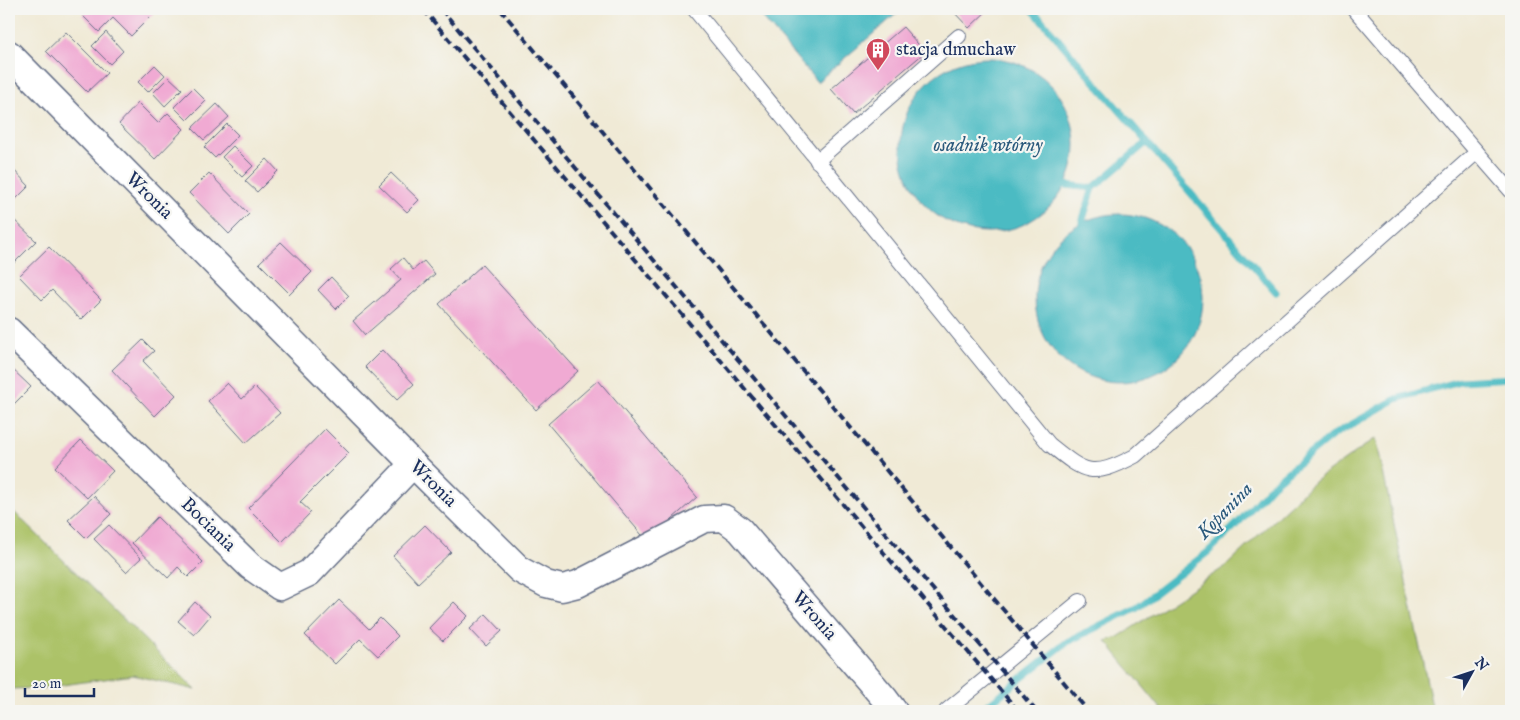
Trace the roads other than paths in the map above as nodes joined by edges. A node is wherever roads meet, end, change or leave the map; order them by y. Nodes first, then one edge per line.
1 (694, 9) edge
2 (1354, 9) edge
3 (958, 36) dead end
4 (9, 54) edge
5 (1477, 152) junction
6 (818, 160) junction
7 (1511, 191) edge
8 (9, 330) edge
9 (414, 464) junction
10 (1080, 601) dead end
11 (894, 711) edge
12 (946, 711) edge

1 - 6 lane
2 - 5 lane
3 - 6 lane
4 - 9 street, Wronia
5 - 6 lane
5 - 7 lane
8 - 9 street, Bociania
9 - 11 street, Wronia
10 - 12 lane

